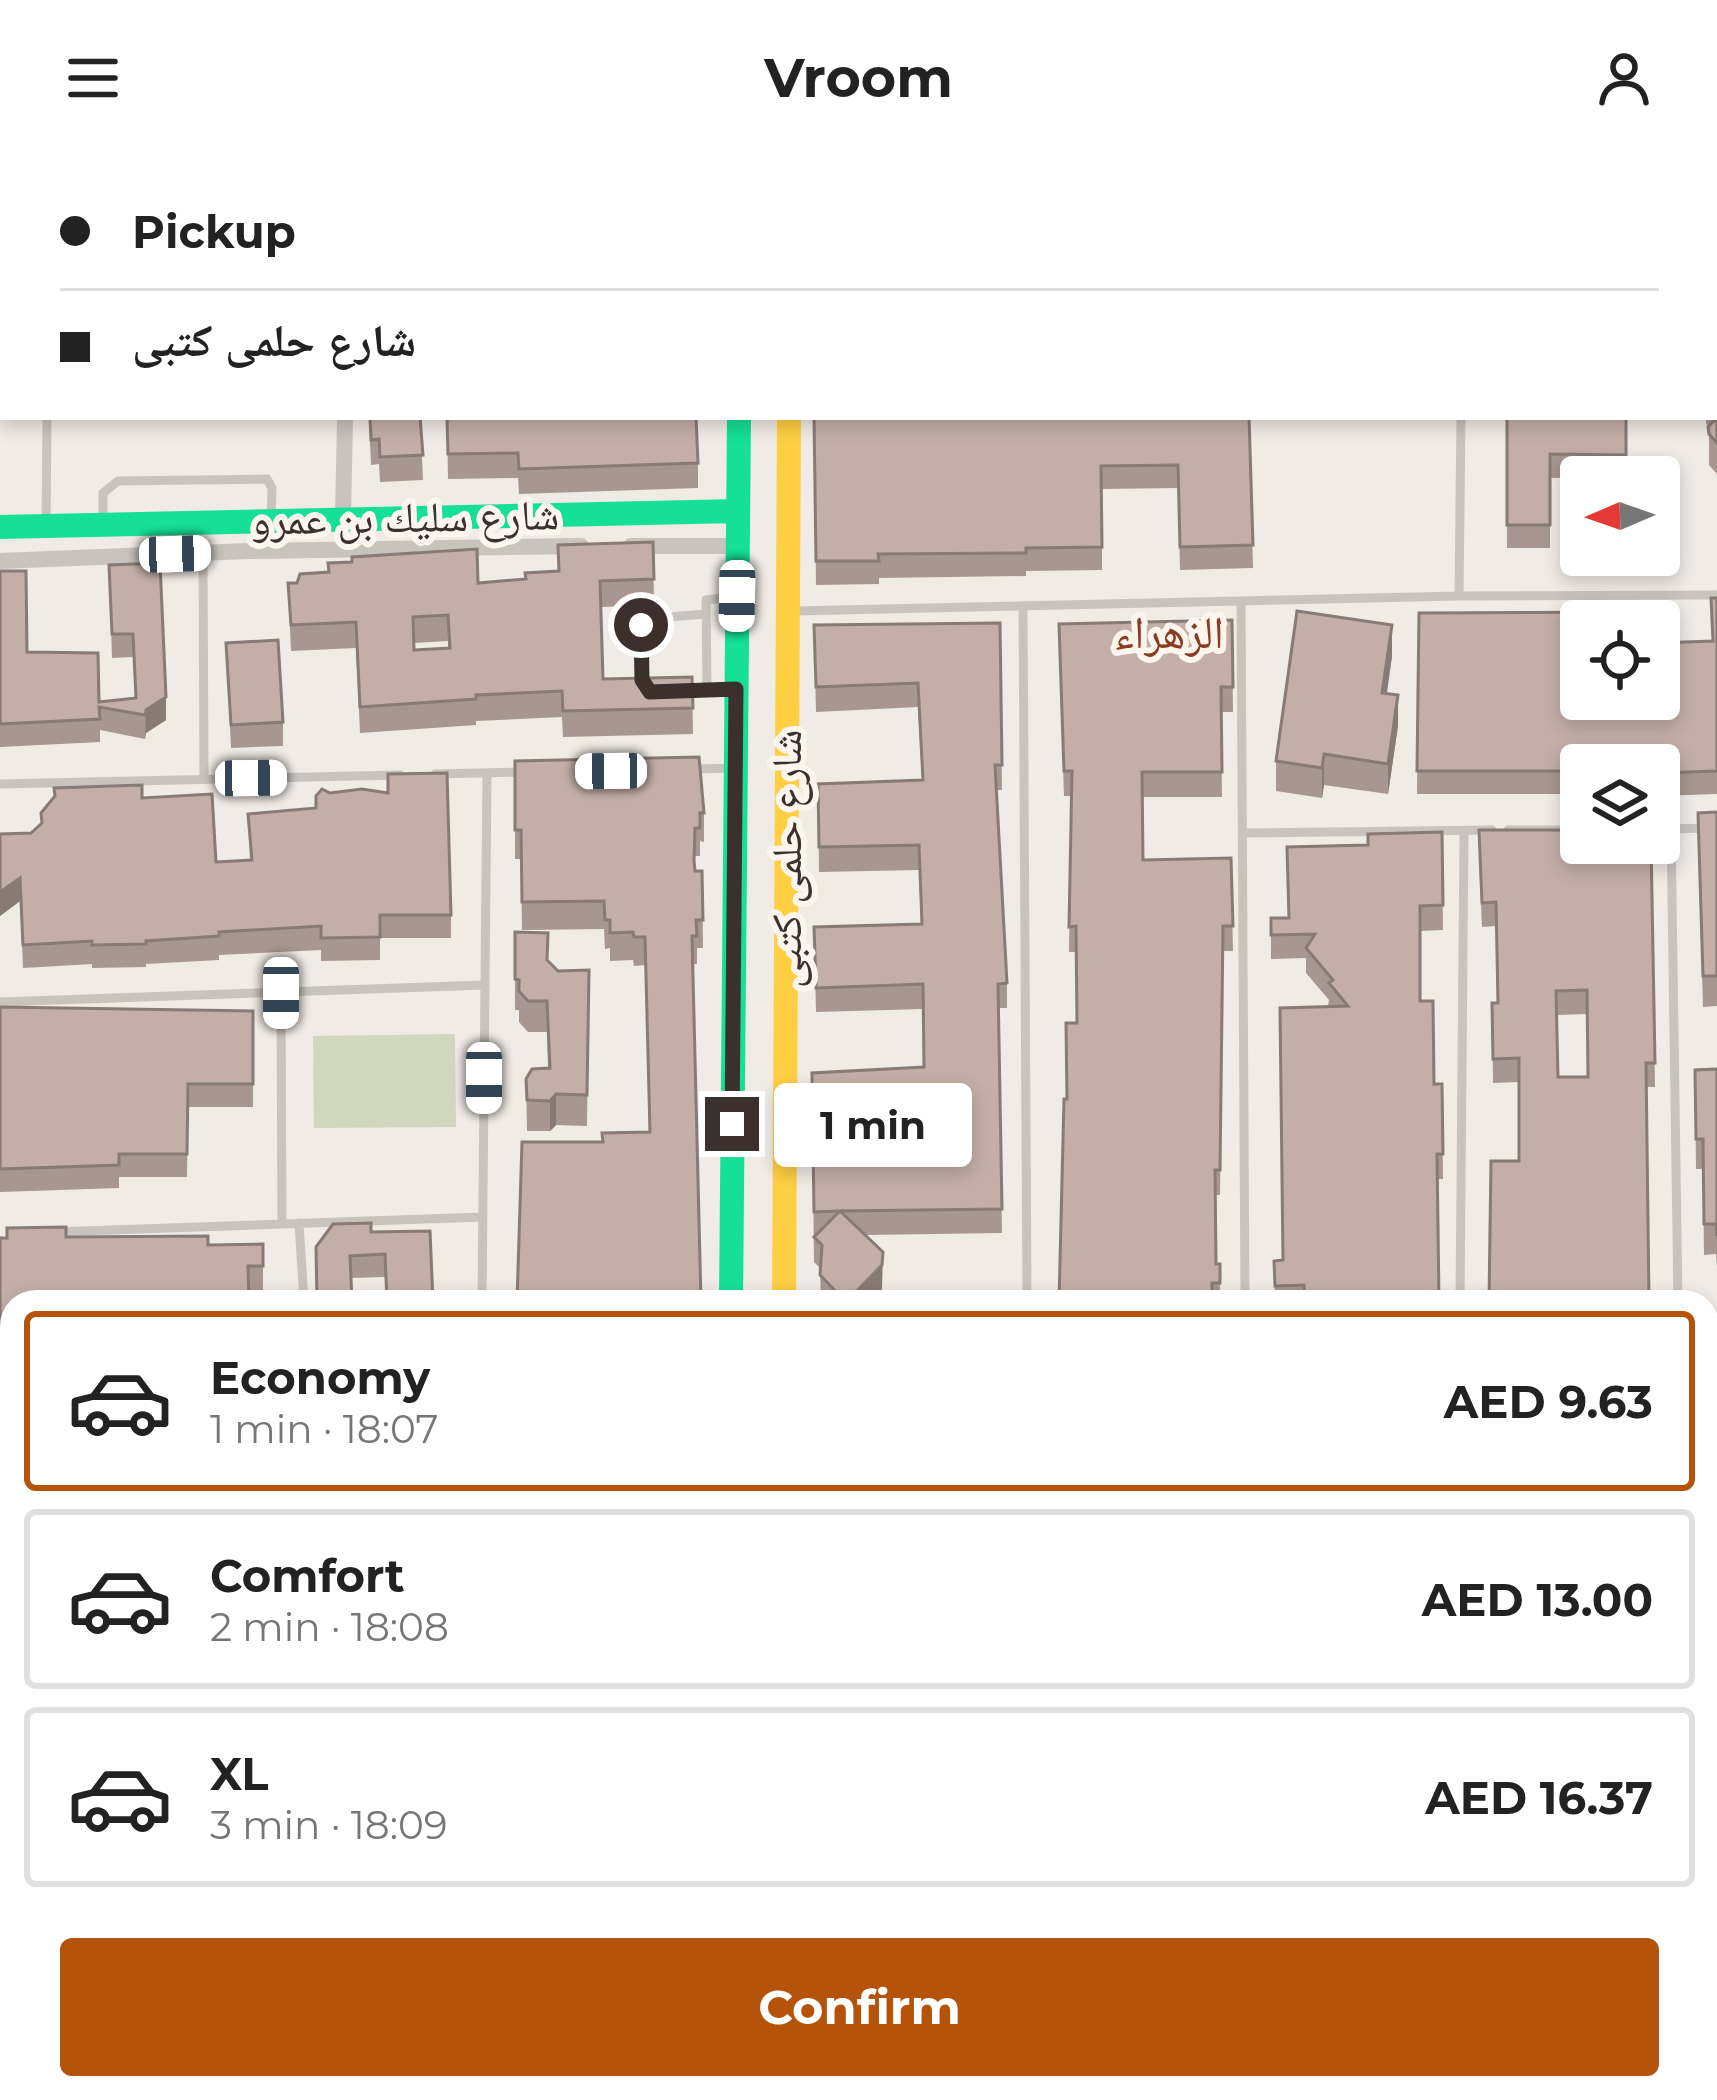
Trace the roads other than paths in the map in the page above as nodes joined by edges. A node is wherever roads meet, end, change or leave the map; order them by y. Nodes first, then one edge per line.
1 (47, 420) edge
2 (345, 420) edge
3 (739, 420) edge
4 (788, 420) edge
5 (1461, 420) edge
6 (738, 511) junction
7 (271, 518) junction
8 (343, 518) junction
9 (242, 519) junction
10 (144, 522) junction
11 (103, 524) junction
12 (46, 526) junction
13 (0, 527) edge
14 (598, 546) edge
15 (621, 546) edge
16 (737, 546) junction
17 (238, 552) junction
18 (203, 553) junction
19 (147, 556) junction
20 (0, 561) edge
21 (1717, 595) edge
22 (737, 596) junction
23 (1460, 596) junction
24 (1241, 601) junction
25 (1023, 606) junction
26 (787, 612) junction
27 (706, 614) junction
28 (736, 644) junction
29 (706, 645) junction
30 (736, 689) junction
31 (707, 690) junction
32 (669, 691) edge
33 (650, 692) edge
34 (736, 768) junction
35 (690, 769) edge
36 (532, 772) edge
37 (487, 773) junction
38 (204, 779) junction
39 (0, 784) edge
40 (1717, 828) edge
41 (1680, 829) edge
42 (1560, 830) edge
43 (1464, 831) junction
44 (1243, 833) junction
45 (1666, 864) edge
46 (484, 985) junction
47 (281, 993) junction
48 (0, 1003) edge
49 (482, 1217) junction
50 (299, 1223) junction
51 (283, 1224) junction
52 (47, 1232) edge
53 (303, 1290) edge
54 (482, 1290) edge
55 (731, 1290) edge
56 (784, 1290) edge
57 (1027, 1290) edge
58 (1245, 1290) edge
59 (1460, 1290) edge
60 (1678, 1290) edge

1 - 12 lane
2 - 8 street
3 - 6 street, شارع حلمى كتبى
4 - 26 street, شارع حلمى كتبى
5 - 23 lane
6 - 8 street, شارع سليك بن عمرو
6 - 16 street, شارع حلمى كتبى
7 - 8 street, شارع سليك بن عمرو
7 - 9 street, شارع سليك بن عمرو
7 - 11 lane
9 - 10 street, شارع سليك بن عمرو
9 - 17 street
10 - 11 street, شارع سليك بن عمرو
10 - 19 street
11 - 12 street, شارع سليك بن عمرو
12 - 13 street, شارع سليك بن عمرو
14 - 17 street, شارع سليك بن عمرو
15 - 16 street, شارع سليك بن عمرو
16 - 22 street, شارع حلمى كتبى
17 - 18 street, شارع سليك بن عمرو
18 - 19 street, شارع سليك بن عمرو
18 - 38 lane
19 - 20 street, شارع سليك بن عمرو
21 - 23 lane
22 - 27 lane
22 - 28 street, شارع حلمى كتبى
23 - 24 lane
24 - 25 lane
24 - 44 lane
25 - 26 lane
25 - 57 lane
26 - 56 street, شارع حلمى كتبى
27 - 29 lane
27 - 33 lane
28 - 29 lane
28 - 30 street, شارع حلمى كتبى
29 - 31 lane
30 - 31 lane
30 - 34 street, شارع حلمى كتبى
31 - 32 lane
34 - 35 lane
34 - 55 street, شارع حلمى كتبى
36 - 37 lane
37 - 38 lane
37 - 46 lane
38 - 39 lane
40 - 41 lane
42 - 43 lane
43 - 44 lane
43 - 59 lane
44 - 58 lane
45 - 60 lane
46 - 47 lane
46 - 49 lane
47 - 48 lane
47 - 51 lane
49 - 50 lane
49 - 54 lane
50 - 51 lane
50 - 53 lane
51 - 52 lane

